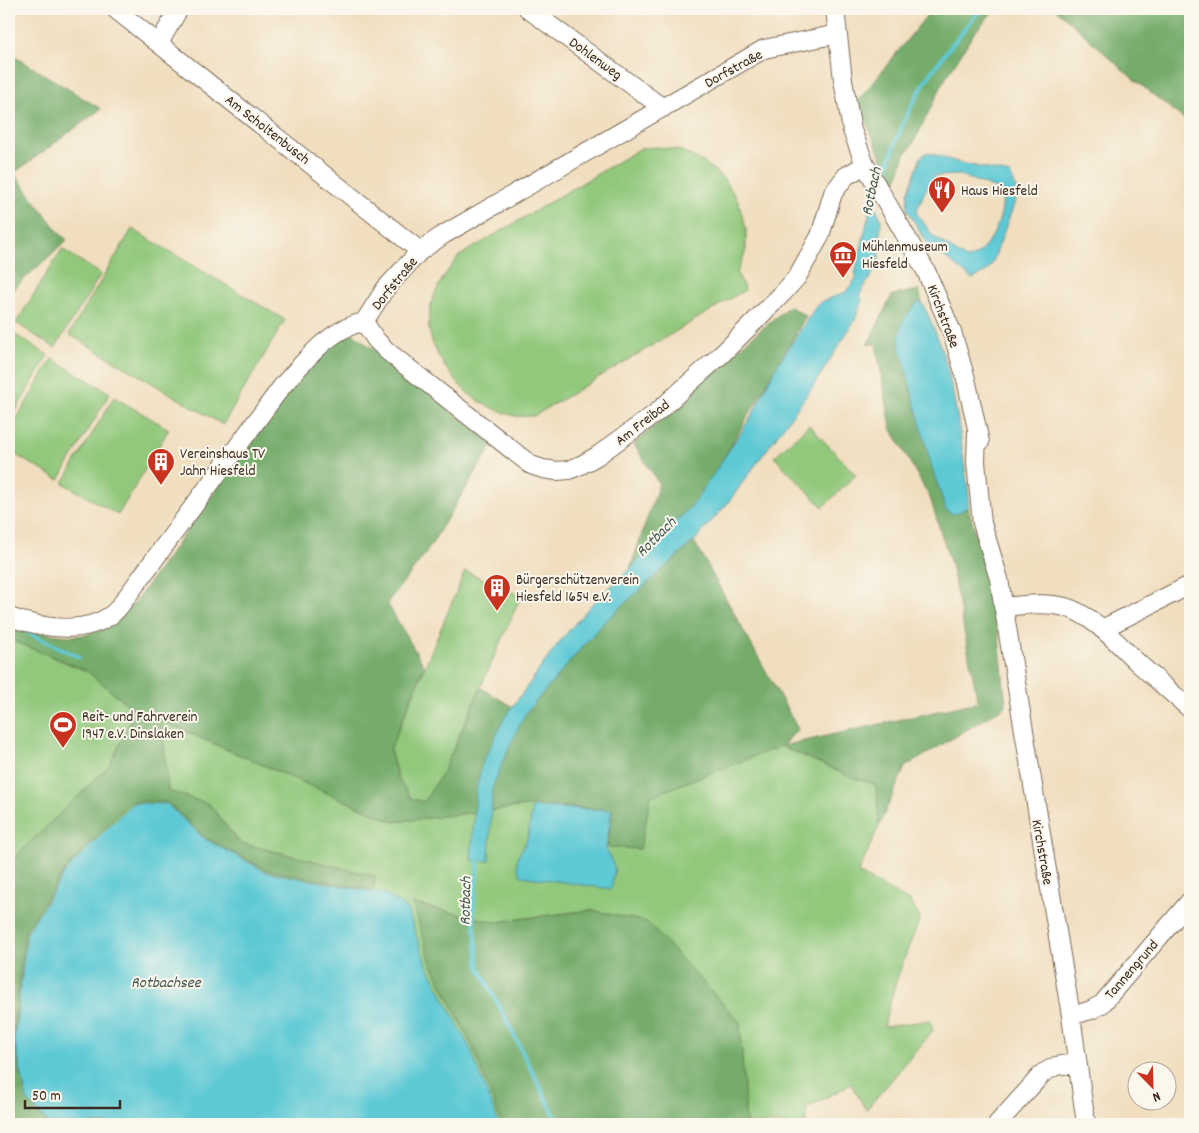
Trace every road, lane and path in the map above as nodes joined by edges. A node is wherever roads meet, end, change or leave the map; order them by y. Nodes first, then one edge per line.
1 (115, 9) edge
2 (180, 9) edge
3 (528, 9) edge
4 (835, 9) edge
5 (838, 34) junction
6 (159, 43) junction
7 (663, 108) junction
8 (869, 172) junction
9 (420, 251) junction
10 (364, 322) junction
11 (1190, 585) edge
12 (1004, 607) junction
13 (9, 617) edge
14 (1102, 629) junction
15 (1190, 709) edge
16 (1188, 908) edge
17 (1071, 1016) junction
18 (1076, 1063) junction
19 (998, 1124) edge
20 (1086, 1124) edge

1 - 6 street, Am Scholtenbusch
2 - 6 street
3 - 7 street, Dohlenweg
4 - 5 street, Kirchstraße
5 - 7 street, Dorfstraße
5 - 8 street, Kirchstraße
6 - 9 street, Am Scholtenbusch
7 - 9 street, Dorfstraße
8 - 10 street, Am Freibad
8 - 12 street, Kirchstraße
9 - 10 street, Dorfstraße
10 - 13 street, Dorfstraße
11 - 14 street
12 - 14 street
12 - 17 street, Kirchstraße
14 - 15 street
16 - 17 street, Tannengrund
17 - 18 street, Kirchstraße
18 - 19 street
18 - 20 street, Kirchstraße

